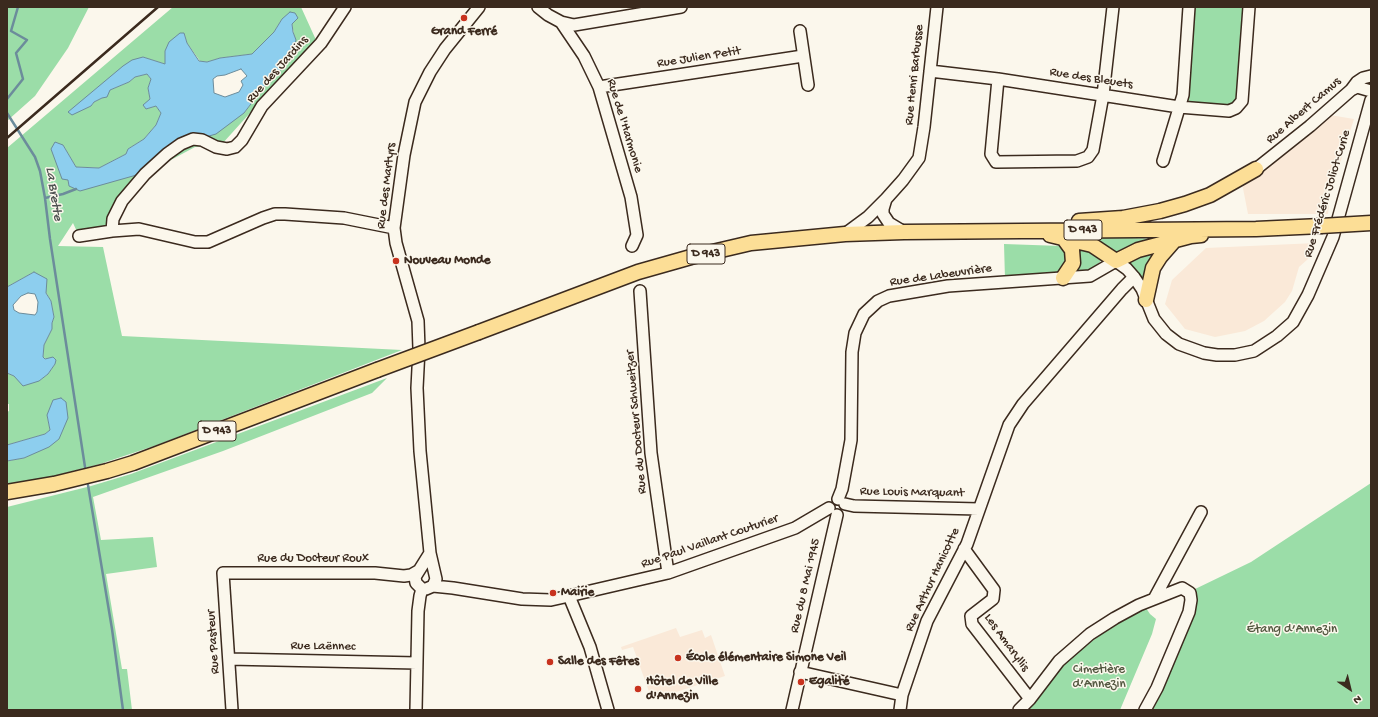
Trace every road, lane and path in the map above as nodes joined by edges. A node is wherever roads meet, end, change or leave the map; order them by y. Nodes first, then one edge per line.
1 (345, 7) edge
2 (479, 7) edge
3 (538, 7) edge
4 (681, 7) edge
5 (937, 7) edge
6 (1113, 7) edge
7 (1189, 7) edge
8 (1249, 7) edge
9 (561, 22) junction
10 (800, 31) dead end
11 (803, 56) junction
12 (930, 71) junction
13 (1368, 75) edge
14 (998, 79) junction
15 (808, 85) dead end
16 (599, 87) junction
17 (1351, 90) junction
18 (1371, 91) edge
19 (1103, 95) junction
20 (1371, 100) edge
21 (1179, 107) junction
22 (1164, 161) dead end
23 (1256, 169) joint
24 (886, 199) junction
25 (1371, 223) edge
26 (394, 228) junction
27 (1256, 229) junction
28 (1035, 230) junction
29 (112, 231) junction
30 (904, 232) junction
31 (845, 234) junction
32 (79, 236) dead end
33 (1064, 239) junction
34 (1174, 241) junction
35 (632, 246) dead end
36 (1116, 261) junction
37 (1134, 277) junction
38 (1064, 278) junction
39 (640, 291) dead end
40 (1146, 300) junction
41 (54, 484) junction
42 (7, 492) edge
43 (7, 499) edge
44 (842, 501) junction
45 (978, 509) junction
46 (833, 512) junction
47 (1201, 512) dead end
48 (964, 549) junction
49 (430, 553) junction
50 (419, 570) junction
51 (223, 573) joint
52 (434, 573) junction
53 (668, 573) junction
54 (404, 576) junction
55 (424, 586) junction
56 (452, 588) junction
57 (570, 596) junction
58 (1154, 599) junction
59 (229, 659) junction
60 (417, 663) junction
61 (800, 672) junction
62 (902, 695) junction
63 (1030, 699) junction
64 (232, 710) edge
65 (416, 710) edge
66 (608, 710) edge
67 (792, 710) edge
68 (900, 710) edge
69 (1019, 710) edge
70 (1145, 710) edge

1 - 29 street, Rue des Jardins
2 - 26 street, Rue des Martyrs
3 - 9 street
4 - 9 street
5 - 12 street, Rue Henri Barbusse
6 - 19 street
7 - 21 street
8 - 21 street, Rue des Bleuets
9 - 16 street, Rue de l'Harmonie
10 - 11 street
11 - 15 street
11 - 16 street, Rue Julien Petit
12 - 14 street, Rue des Bleuets
12 - 24 street, Rue Henri Barbusse
13 - 17 street, Rue Albert Camus
14 - 19 street, Rue des Bleuets
14 - 19 street
16 - 35 street, Rue de l'Harmonie
17 - 18 street
17 - 23 street, Rue Albert Camus
19 - 21 street, Rue des Bleuets
20 - 40 street, Rue Frédéric Joliot-Curie
21 - 22 street
23 - 28 main road
24 - 30 street
24 - 31 street, Rue Henri Barbusse
25 - 27 main road, D 943, bridge
26 - 29 street
26 - 49 street, Rue des Martyrs
27 - 28 main road, D 943
27 - 34 main road
28 - 30 main road, D 943
28 - 33 main road
29 - 32 street
30 - 31 main road, D 943
31 - 41 main road, D 943, bridge
33 - 36 main road
33 - 38 main road
34 - 36 main road
34 - 40 main road
36 - 37 street, Rue Frédéric Joliot-Curie
36 - 38 street, Rue de Labeuvrière
37 - 40 street, Rue Frédéric Joliot-Curie
37 - 45 street, Rue Arthur Hanicotte
38 - 44 street, Rue de Labeuvrière
39 - 53 street, Rue du Docteur Schweitzer
41 - 42 main road, D 943
41 - 43 main road, D 943
44 - 45 street, Rue Louis Marquant
44 - 46 street, Rue de Labeuvrière
45 - 48 street, Rue Arthur Hanicotte
46 - 53 street, Rue Paul Vaillant Couturier
46 - 61 street, Rue du 8 Mai 1945
47 - 58 street
48 - 62 street, Rue Arthur Hanicotte
48 - 63 street, Les Amaryllis
49 - 50 street
49 - 52 street, Rue des Martyrs
50 - 52 street
50 - 54 street, Rue du Docteur Roux
50 - 55 street
51 - 54 street, Rue du Docteur Roux
51 - 59 street, Rue Pasteur
52 - 55 street
52 - 56 street, Rue Paul Vaillant Couturier
53 - 57 street, Rue Paul Vaillant Couturier
54 - 55 street, Rue du Docteur Roux
55 - 56 street, Rue Paul Vaillant Couturier
55 - 60 street
56 - 57 street, Rue Paul Vaillant Couturier
57 - 66 street
58 - 63 street
58 - 70 street
59 - 60 street, Rue Laënnec
59 - 64 street, Rue Pasteur
60 - 65 street
61 - 62 street
61 - 67 street, Rue du 8 Mai 1945
62 - 68 street, Rue Arthur Hanicotte
63 - 69 street

